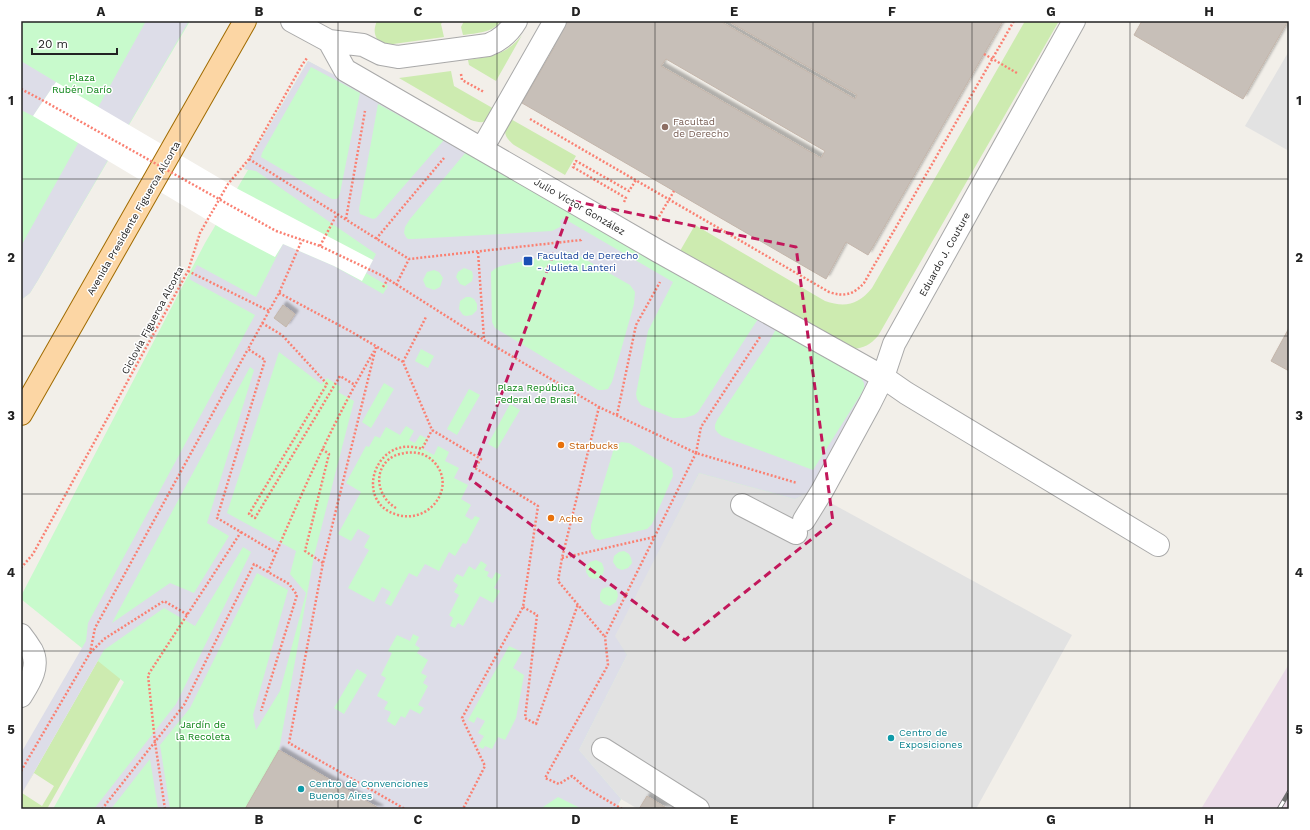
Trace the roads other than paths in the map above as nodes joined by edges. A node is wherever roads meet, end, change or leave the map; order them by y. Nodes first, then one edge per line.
1 (245, 21) edge
2 (292, 21) edge
3 (516, 21) edge
4 (555, 21) edge
5 (1074, 21) edge
6 (326, 39) junction
7 (482, 149) junction
8 (883, 377) junction
9 (21, 414) edge
10 (742, 504) dead end
11 (1158, 545) dead end
12 (27, 644) edge
13 (21, 696) edge
14 (603, 749) dead end
15 (698, 809) edge

1 - 9 main road, Avenida Presidente Figueroa Alcorta
2 - 6 street
3 - 6 street
4 - 7 street
5 - 8 street, Eduardo J. Couture
6 - 7 street, Julio Víctor González
7 - 8 street, Julio Víctor González
8 - 10 street, Eduardo J. Couture
8 - 11 street, Julio Víctor González
12 - 13 street
14 - 15 street

